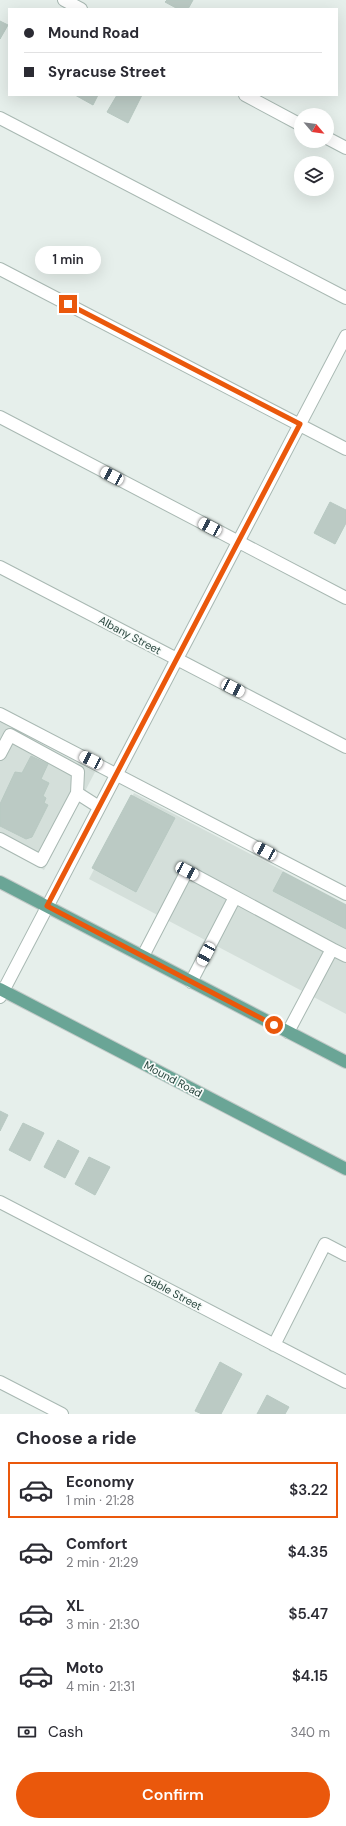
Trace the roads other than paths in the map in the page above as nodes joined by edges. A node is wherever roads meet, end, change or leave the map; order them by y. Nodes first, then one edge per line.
1 (64, 0) edge
2 (79, 8) edge
3 (246, 96) edge
4 (0, 118) edge
5 (294, 121) edge
6 (334, 142) edge
7 (346, 148) edge
8 (0, 269) edge
9 (346, 298) edge
10 (346, 336) edge
11 (0, 417) edge
12 (300, 424) junction
13 (346, 449) edge
14 (238, 541) junction
15 (0, 567) edge
16 (346, 598) edge
17 (177, 659) junction
18 (0, 714) edge
19 (346, 747) edge
20 (0, 754) edge
21 (116, 774) junction
22 (77, 793) junction
23 (99, 807) junction
24 (0, 839) edge
25 (0, 882) edge
26 (346, 894) edge
27 (235, 897) junction
28 (47, 906) junction
29 (332, 949) junction
30 (143, 956) junction
31 (346, 956) edge
32 (191, 982) junction
33 (1, 992) edge
34 (288, 1032) junction
35 (346, 1062) edge
36 (346, 1169) edge
37 (0, 1202) edge
38 (346, 1255) edge
39 (274, 1345) junction
40 (0, 1382) edge
41 (346, 1382) edge
42 (62, 1414) edge

1 - 2 street
3 - 5 street
4 - 9 street
6 - 7 street
8 - 12 street
10 - 12 street
11 - 14 street
12 - 13 street
12 - 14 street
14 - 16 street
14 - 17 street
15 - 17 street, Albany Street
17 - 19 street, Albany Street
17 - 21 street
18 - 21 street
20 - 22 street
21 - 23 street
21 - 26 street
22 - 23 street
22 - 24 street
23 - 28 street
25 - 28 main road
27 - 29 street
27 - 30 street
27 - 32 street
28 - 30 main road
28 - 33 street
29 - 31 street
29 - 34 street
30 - 32 main road
32 - 34 main road
33 - 36 main road, Mound Road
34 - 35 main road
37 - 39 street, Gable Street
38 - 39 street
39 - 41 street, Gable Street
40 - 42 street

